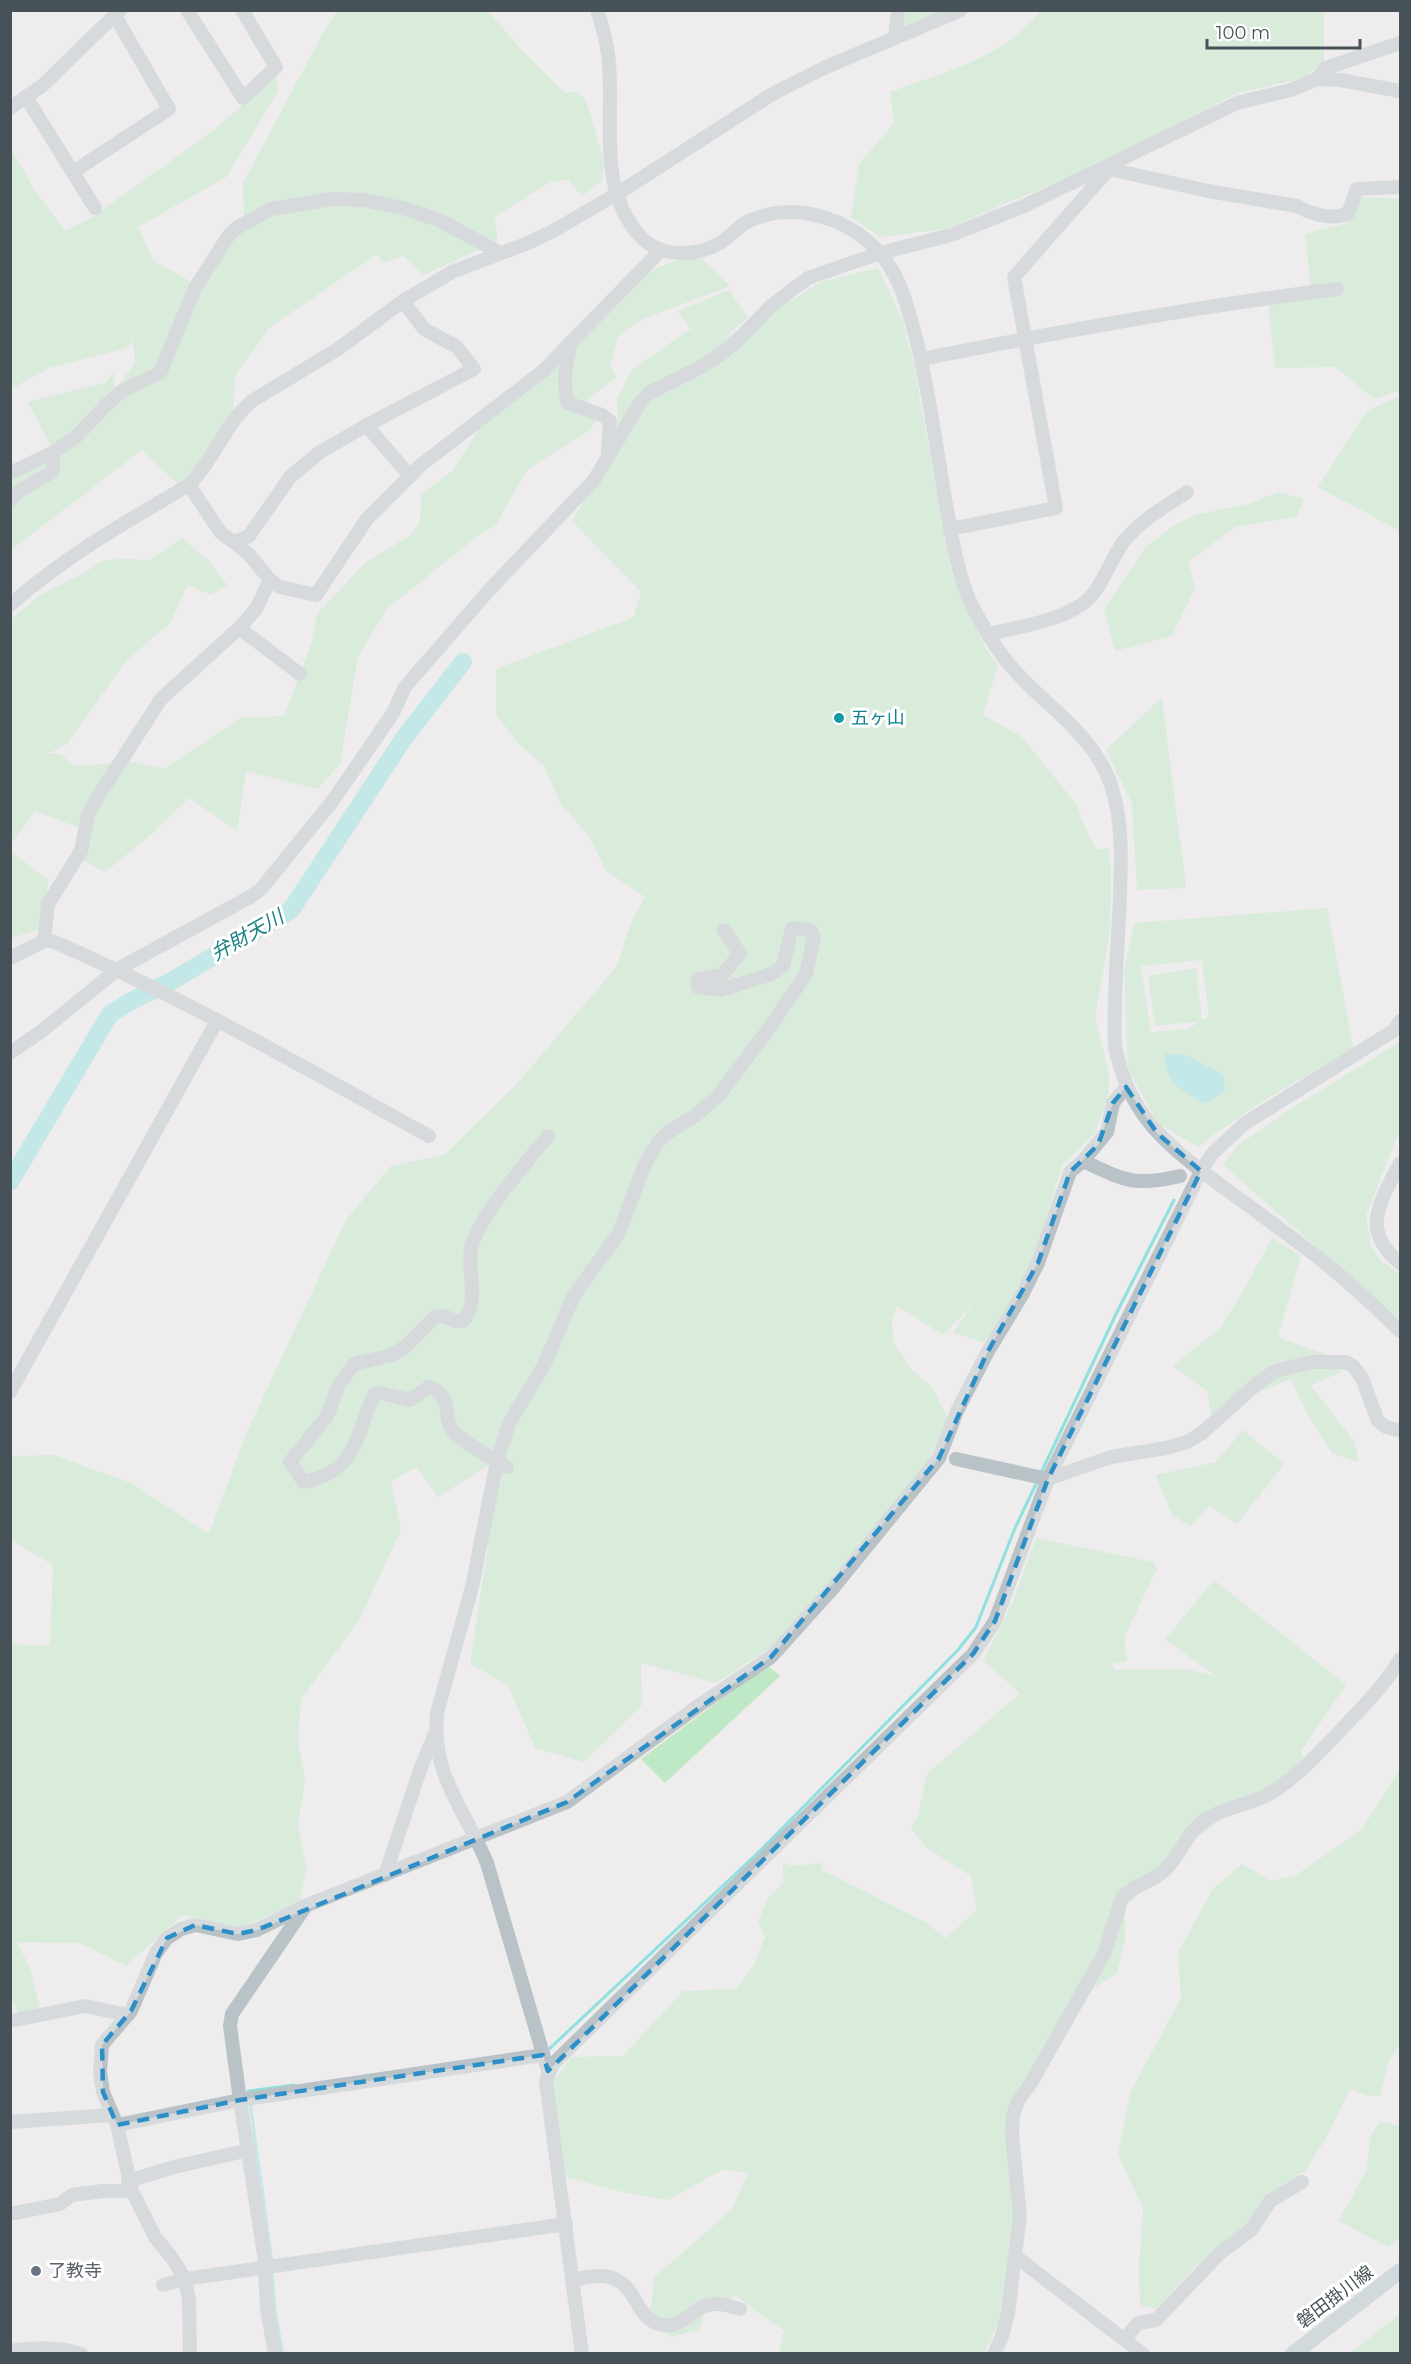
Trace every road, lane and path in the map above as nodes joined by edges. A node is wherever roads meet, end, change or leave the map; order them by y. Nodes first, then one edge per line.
1 (187, 10) edge
2 (242, 10) edge
3 (597, 10) edge
4 (898, 10) edge
5 (961, 10) edge
6 (117, 13) edge
7 (895, 38) junction
8 (1401, 44) edge
9 (1317, 79) junction
10 (1401, 91) edge
11 (26, 97) junction
12 (10, 108) edge
13 (1108, 167) junction
14 (73, 172) junction
15 (1401, 187) edge
16 (616, 194) junction
17 (95, 208) dead end
18 (661, 250) junction
19 (500, 253) junction
20 (880, 253) junction
21 (1337, 289) dead end
22 (402, 301) junction
23 (1025, 339) junction
24 (571, 343) junction
25 (921, 359) junction
26 (366, 425) junction
27 (51, 454) junction
28 (606, 459) junction
29 (10, 473) edge
30 (410, 476) junction
31 (189, 485) junction
32 (1187, 492) dead end
33 (10, 500) edge
34 (951, 530) junction
35 (234, 542) junction
36 (270, 580) junction
37 (10, 605) edge
38 (239, 628) junction
39 (988, 634) junction
40 (300, 674) dead end
41 (724, 930) dead end
42 (44, 940) junction
43 (10, 958) edge
44 (118, 969) junction
45 (217, 1021) junction
46 (1401, 1021) edge
47 (10, 1053) edge
48 (1126, 1087) junction
49 (429, 1136) dead end
50 (548, 1136) dead end
51 (1083, 1161) junction
52 (1401, 1163) edge
53 (1201, 1171) junction
54 (1180, 1176) dead end
55 (1401, 1263) edge
56 (1401, 1331) edge
57 (10, 1392) edge
58 (1398, 1430) dead end
59 (956, 1459) dead end
60 (502, 1464) junction
61 (1048, 1479) junction
62 (1401, 1659) edge
63 (435, 1734) junction
64 (477, 1839) junction
65 (385, 1875) junction
66 (306, 1906) junction
67 (128, 2015) junction
68 (10, 2021) edge
69 (543, 2055) junction
70 (548, 2072) junction
71 (240, 2100) junction
72 (114, 2120) junction
73 (10, 2122) edge
74 (249, 2150) junction
75 (1302, 2182) dead end
76 (130, 2186) junction
77 (10, 2214) edge
78 (566, 2224) junction
79 (1015, 2256) junction
80 (265, 2268) junction
81 (1401, 2271) edge
82 (185, 2279) junction
83 (572, 2279) junction
84 (163, 2285) dead end
85 (740, 2309) dead end
86 (1125, 2339) junction
87 (10, 2351) edge
88 (81, 2354) edge
89 (190, 2354) edge
90 (275, 2354) edge
91 (582, 2354) edge
92 (994, 2354) edge
93 (1143, 2354) edge
94 (1293, 2354) edge

1 - 2 street
3 - 16 street
4 - 7 street
5 - 7 street
6 - 11 street
6 - 14 street
7 - 16 street
8 - 9 street
9 - 10 street
9 - 13 street
11 - 12 street
11 - 14 street
13 - 15 street
13 - 20 street
13 - 23 street
14 - 17 street
16 - 18 street
16 - 19 street
18 - 20 street
18 - 24 street
19 - 22 street
19 - 27 street
20 - 25 street
20 - 28 street
21 - 23 street
22 - 26 street
22 - 31 street
23 - 25 street
23 - 34 street
24 - 28 street
24 - 30 street
25 - 34 street
26 - 30 street
26 - 35 street
27 - 29 street
27 - 33 street
28 - 44 street
30 - 36 street
31 - 35 street
31 - 37 street
32 - 39 street
34 - 39 street
35 - 36 street
36 - 38 street
38 - 40 street
38 - 42 street
39 - 48 street
41 - 60 street
42 - 43 street
42 - 44 street
44 - 45 street
44 - 47 street
45 - 49 street
45 - 57 street
46 - 53 street
48 - 51 street
48 - 53 street
50 - 60 street
51 - 54 street
51 - 64 street
52 - 55 street
53 - 56 street
53 - 61 street
58 - 61 street
59 - 61 street
60 - 63 street
61 - 70 street
62 - 79 street
63 - 64 street
63 - 65 street
64 - 65 street
64 - 69 street
65 - 66 street
66 - 67 street
66 - 71 street
67 - 68 street
67 - 72 street
69 - 70 street
69 - 71 street
70 - 78 street
71 - 72 street
71 - 74 street
72 - 73 street
72 - 76 street
74 - 76 street
74 - 80 street
75 - 86 street
76 - 77 street
76 - 82 street
78 - 80 street
78 - 83 street
79 - 86 street
79 - 92 street
80 - 82 street
80 - 90 street
81 - 94 main road, 磐田掛川線
82 - 84 street
82 - 89 street
83 - 85 street
83 - 91 street
86 - 93 street
87 - 88 street

